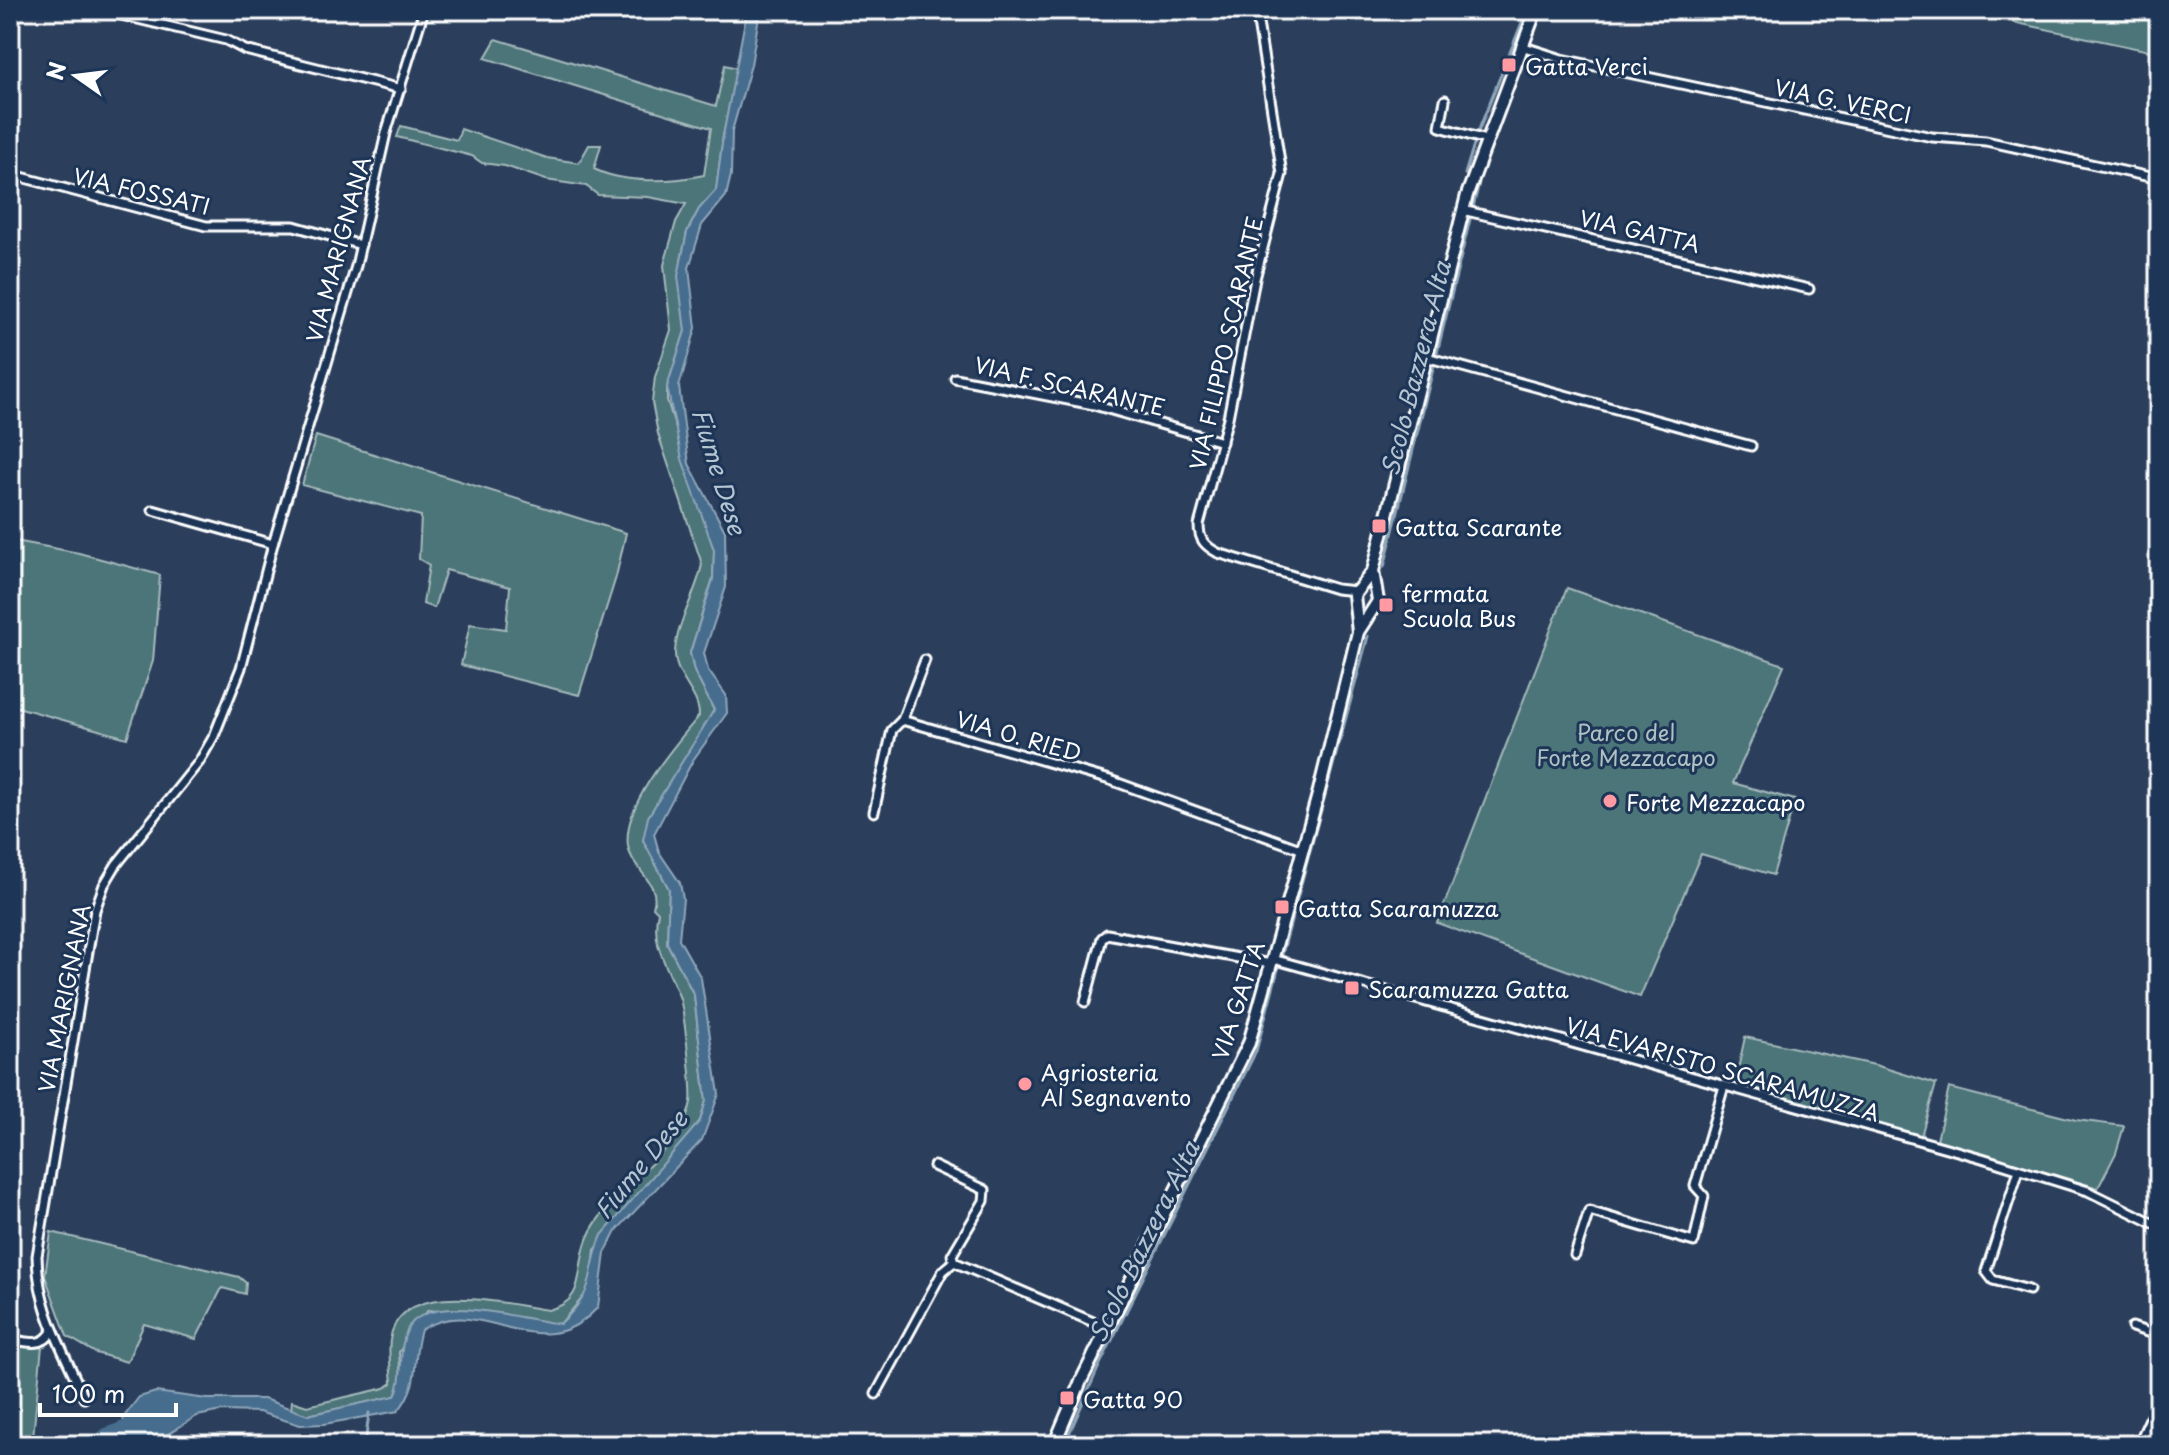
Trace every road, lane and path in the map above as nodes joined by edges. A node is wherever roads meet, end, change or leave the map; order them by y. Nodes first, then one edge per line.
1 (100, 10) edge
2 (424, 10) edge
3 (1256, 10) edge
4 (1536, 10) edge
5 (1521, 46) junction
6 (401, 89) junction
7 (1445, 100) dead end
8 (1486, 140) junction
9 (10, 174) edge
10 (2159, 179) edge
11 (1468, 212) junction
12 (361, 245) junction
13 (1809, 289) dead end
14 (1432, 359) junction
15 (955, 378) dead end
16 (1222, 442) junction
17 (1751, 446) dead end
18 (153, 510) dead end
19 (273, 544) junction
20 (1373, 571) junction
21 (1336, 589) junction
22 (1359, 589) junction
23 (1375, 592) junction
24 (1354, 606) junction
25 (1369, 612) junction
26 (1358, 632) junction
27 (925, 660) dead end
28 (902, 720) junction
29 (874, 812) dead end
30 (1303, 850) junction
31 (1272, 962) junction
32 (1085, 1002) dead end
33 (1724, 1086) junction
34 (934, 1166) dead end
35 (2019, 1170) junction
36 (2159, 1226) edge
37 (1575, 1255) dead end
38 (954, 1262) junction
39 (2029, 1290) dead end
40 (2132, 1327) dead end
41 (1107, 1328) junction
42 (52, 1331) junction
43 (2159, 1336) edge
44 (10, 1339) edge
45 (876, 1394) dead end
46 (84, 1398) dead end
47 (2159, 1399) edge
48 (1054, 1445) edge
49 (2138, 1445) edge

1 - 6 street
2 - 6 street, VIA MARIGNANA
3 - 16 street, VIA FILIPPO SCARANTE
4 - 5 street, VIA GATTA
5 - 8 street, VIA GATTA
5 - 10 street, VIA G. VERCI
6 - 12 street, VIA MARIGNANA
7 - 8 street
8 - 11 street, VIA GATTA
9 - 12 street, VIA FOSSATI
11 - 13 street, VIA GATTA
11 - 14 street, VIA GATTA
12 - 19 street, VIA MARIGNANA
14 - 17 street
14 - 20 street, VIA GATTA
15 - 16 street, VIA F. SCARANTE
16 - 21 street, VIA FILIPPO SCARANTE
18 - 19 street
19 - 42 street, VIA MARIGNANA
20 - 22 street, VIA GATTA
20 - 23 street, VIA GATTA
21 - 22 street, VIA FILIPPO SCARANTE
21 - 24 street, VIA FILIPPO SCARANTE
22 - 23 street
22 - 24 street, VIA GATTA
23 - 25 street, VIA GATTA
24 - 25 street
24 - 26 street, VIA GATTA
25 - 26 street, VIA GATTA
26 - 30 street, VIA GATTA
27 - 28 street
28 - 29 street
28 - 30 street, VIA O. RIED
30 - 31 street, VIA GATTA
31 - 32 street
31 - 33 street, VIA EVARISTO SCARAMUZZA
31 - 41 street, VIA GATTA
33 - 35 street, VIA EVARISTO SCARAMUZZA
33 - 37 street
34 - 38 street
35 - 36 street, VIA EVARISTO SCARAMUZZA
35 - 39 street
38 - 41 street
38 - 45 street
40 - 43 street
41 - 48 street, VIA GATTA
42 - 44 street
42 - 46 street, VIA MARIGNANA
47 - 49 street

